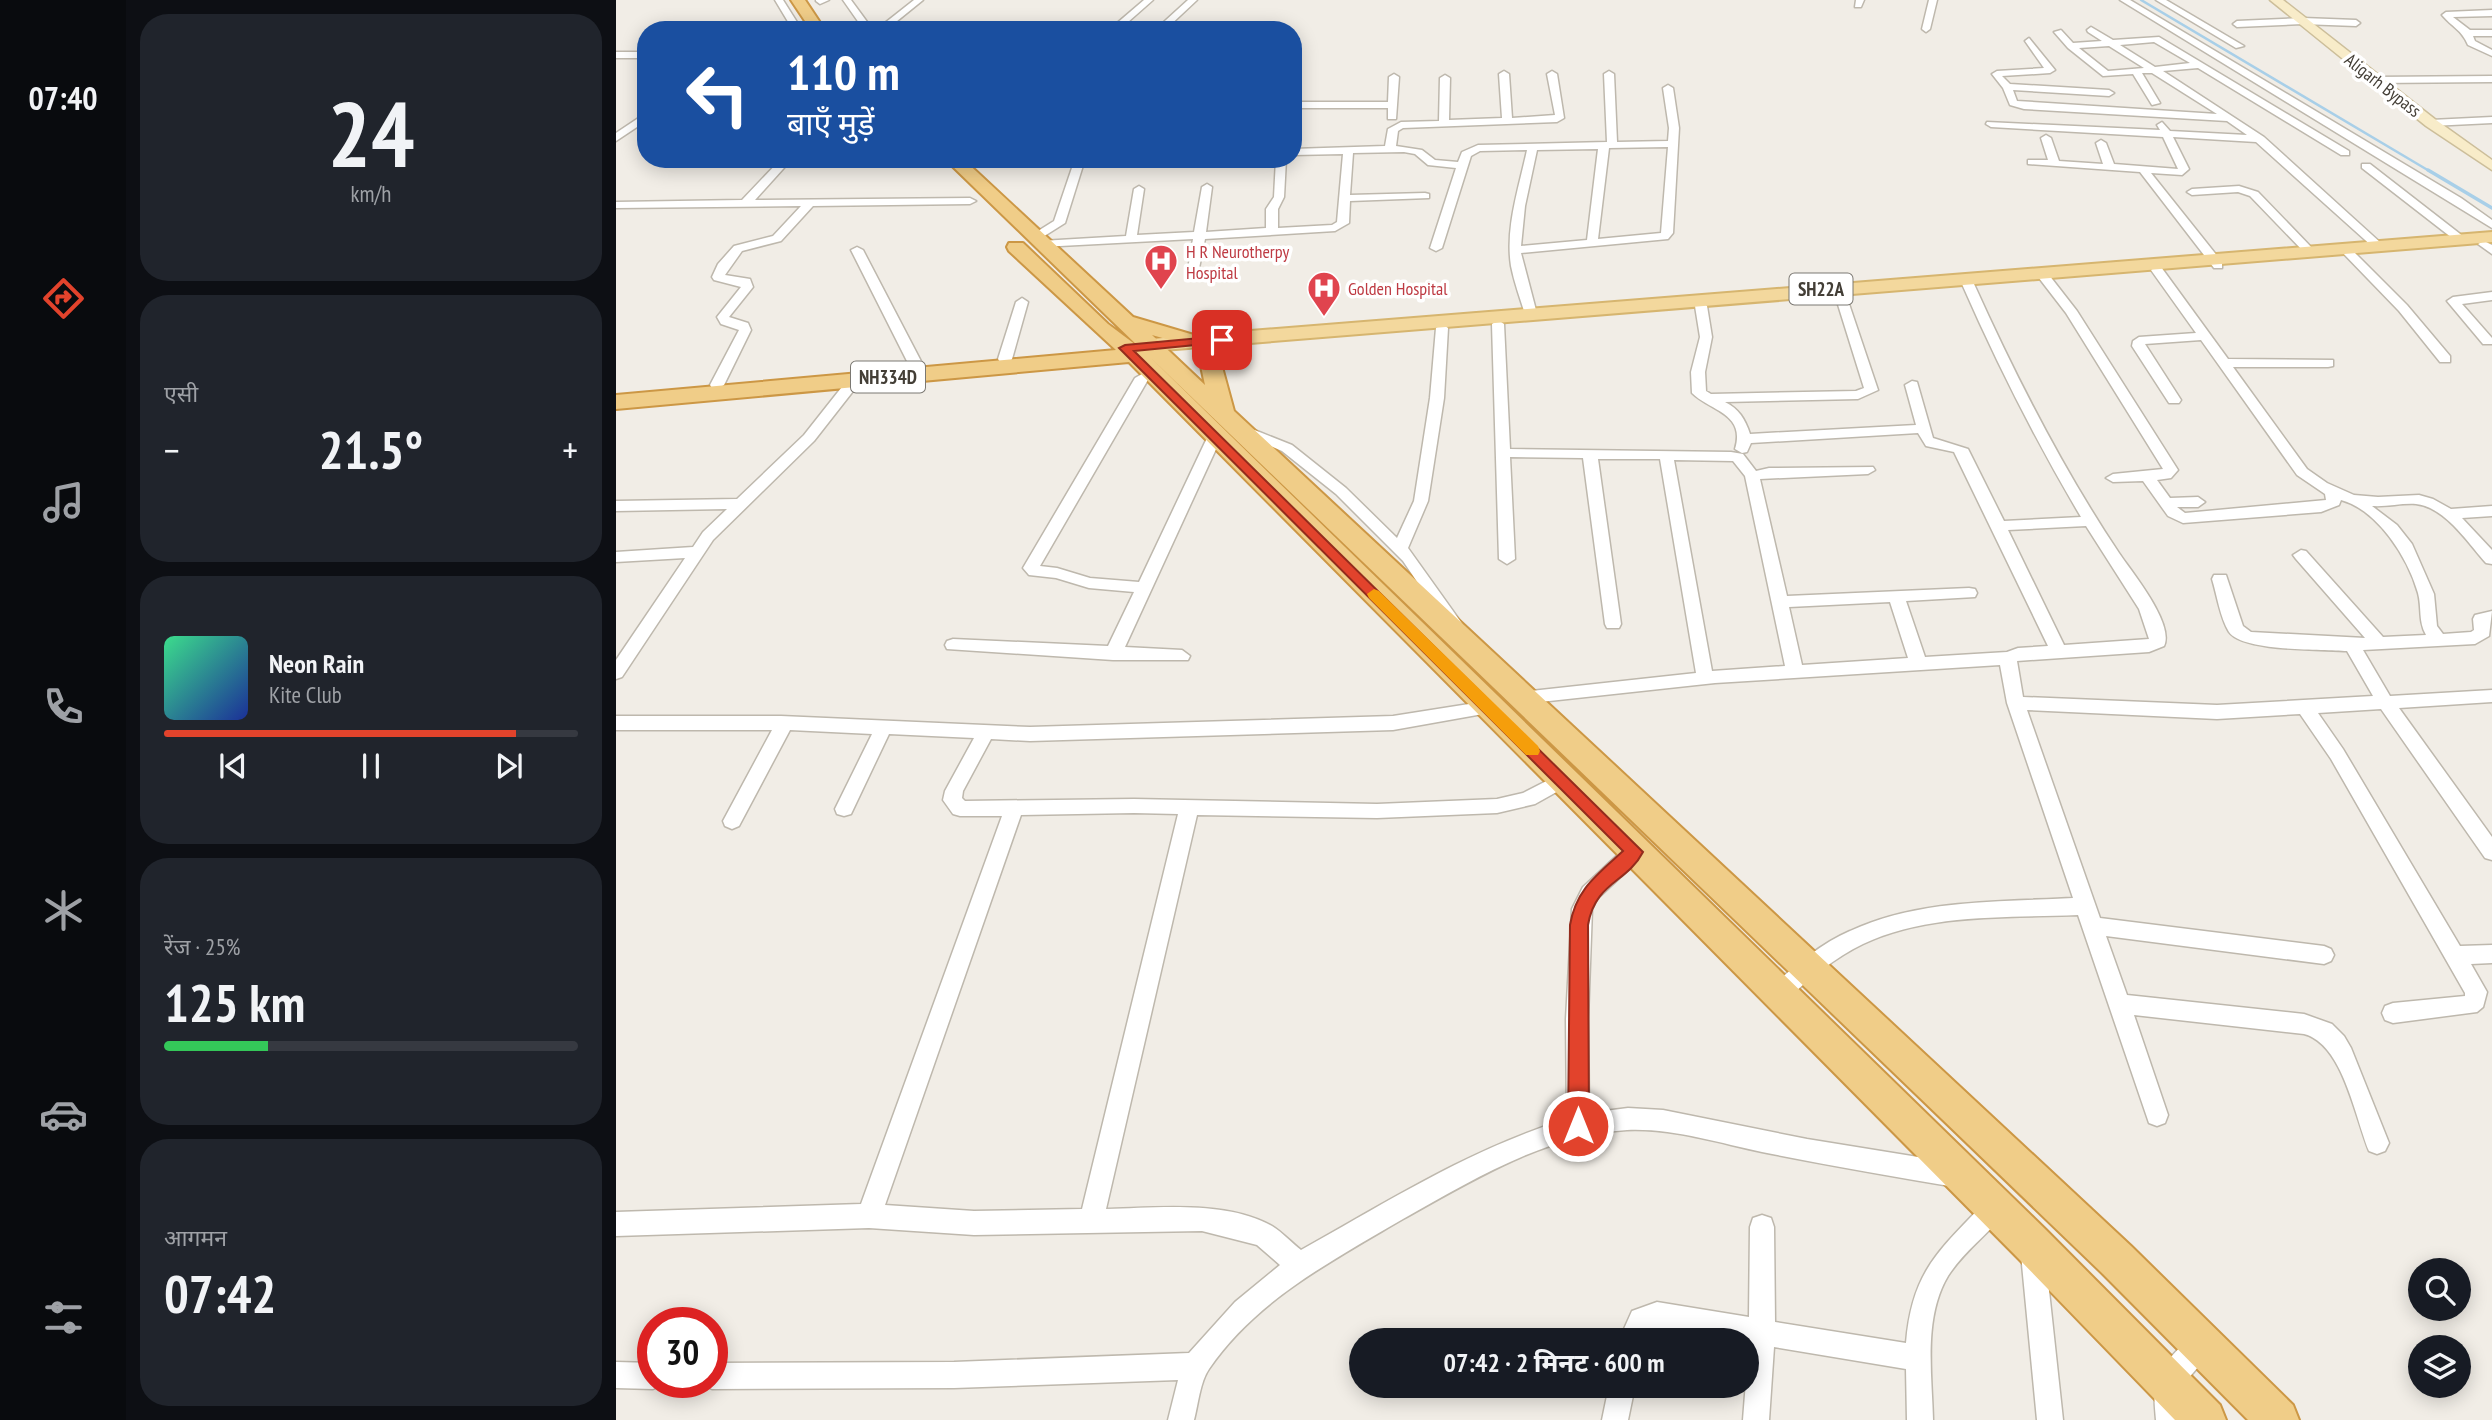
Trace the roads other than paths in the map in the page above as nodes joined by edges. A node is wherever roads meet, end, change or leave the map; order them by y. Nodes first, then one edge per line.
1 (779, 0) edge
2 (798, 0) edge
3 (821, 0) edge
4 (847, 0) edge
5 (919, 0) edge
6 (1149, 0) edge
7 (1193, 0) edge
8 (1933, 0) edge
9 (2124, 0) edge
10 (2160, 0) edge
11 (2276, 0) edge
12 (2492, 13) edge
13 (829, 15) dead end
14 (792, 21) edge
15 (812, 21) edge
16 (862, 21) edge
17 (892, 21) edge
18 (1124, 21) edge
19 (1169, 21) edge
20 (2304, 22) junction
21 (2356, 23) dead end
22 (2237, 24) dead end
23 (1926, 29) dead end
24 (2091, 30) dead end
25 (2058, 32) dead end
26 (2468, 33) junction
27 (2492, 33) edge
28 (2029, 41) dead end
29 (2111, 42) junction
30 (2239, 46) dead end
31 (2071, 47) junction
32 (2492, 53) edge
33 (616, 55) edge
34 (637, 55) edge
35 (2224, 60) junction
36 (2199, 66) junction
37 (2155, 71) junction
38 (2136, 72) junction
39 (1504, 74) dead end
40 (1552, 74) dead end
41 (1609, 74) dead end
42 (1394, 77) dead end
43 (1445, 78) dead end
44 (2492, 79) edge
45 (2376, 80) junction
46 (2007, 87) junction
47 (1668, 88) dead end
48 (2109, 93) dead end
49 (2013, 103) junction
50 (1302, 104) edge
51 (1393, 105) junction
52 (2157, 108) junction
53 (2230, 118) junction
54 (2492, 120) edge
55 (1507, 122) junction
56 (637, 123) edge
57 (1444, 123) junction
58 (2431, 123) junction
59 (1991, 124) dead end
60 (1396, 126) junction
61 (2023, 126) junction
62 (2166, 134) junction
63 (616, 138) edge
64 (2046, 138) dead end
65 (2260, 139) junction
66 (2101, 143) dead end
67 (1673, 144) junction
68 (1608, 145) junction
69 (1533, 146) junction
70 (1390, 149) junction
71 (1348, 150) junction
72 (1302, 152) edge
73 (2344, 153) dead end
74 (2032, 162) dead end
75 (2055, 164) junction
76 (1463, 165) junction
77 (2366, 166) dead end
78 (2492, 166) edge
79 (779, 168) edge
80 (954, 168) edge
81 (959, 168) edge
82 (1077, 168) edge
83 (1281, 168) edge
84 (2110, 168) junction
85 (2144, 171) junction
86 (1207, 187) dead end
87 (1139, 189) dead end
88 (2192, 192) dead end
89 (1425, 196) dead end
90 (1345, 198) junction
91 (970, 201) junction
92 (809, 204) junction
93 (616, 205) edge
94 (744, 205) junction
95 (2492, 225) edge
96 (1272, 232) junction
97 (1199, 235) junction
98 (1131, 238) junction
99 (2460, 239) junction
100 (1037, 241) junction
101 (1592, 243) junction
102 (2490, 244) edge
103 (2378, 246) junction
104 (1436, 248) dead end
105 (856, 250) dead end
106 (1516, 250) junction
107 (2309, 251) junction
108 (2348, 252) junction
109 (2215, 262) junction
110 (2157, 270) junction
111 (1193, 275) dead end
112 (2045, 278) junction
113 (1968, 284) junction
114 (1841, 295) junction
115 (2492, 296) edge
116 (1022, 302) dead end
117 (1701, 306) junction
118 (1531, 314) junction
119 (1110, 322) junction
120 (1497, 324) junction
121 (1442, 328) junction
122 (2205, 336) junction
123 (2488, 341) dead end
124 (1197, 342) junction
125 (1233, 346) junction
126 (1080, 356) junction
127 (1142, 356) junction
128 (1005, 359) junction
129 (2445, 359) dead end
130 (2225, 363) junction
131 (2328, 363) dead end
132 (917, 367) junction
133 (854, 381) junction
134 (717, 385) junction
135 (1912, 385) dead end
136 (616, 394) edge
137 (1705, 398) junction
138 (2174, 400) dead end
139 (616, 402) edge
140 (1226, 426) junction
141 (1923, 429) junction
142 (1745, 439) junction
143 (1503, 453) junction
144 (1590, 454) junction
145 (1666, 454) junction
146 (1738, 457) junction
147 (1868, 470) dead end
148 (1752, 476) junction
149 (2147, 476) junction
150 (2113, 478) dead end
151 (2332, 493) junction
152 (2356, 501) junction
153 (2198, 502) dead end
154 (2165, 503) junction
155 (739, 504) junction
156 (616, 506) edge
157 (2492, 511) edge
158 (2447, 513) junction
159 (2090, 520) junction
160 (1997, 526) junction
161 (1400, 549) junction
162 (697, 552) junction
163 (2301, 555) dead end
164 (616, 557) edge
165 (1507, 559) dead end
166 (2492, 559) edge
167 (2220, 579) dead end
168 (1144, 587) junction
169 (1969, 593) dead end
170 (1896, 596) junction
171 (1779, 602) junction
172 (2492, 617) edge
173 (1613, 624) dead end
174 (2438, 640) junction
175 (2379, 644) junction
176 (953, 645) dead end
177 (2352, 645) junction
178 (1473, 652) junction
179 (2059, 652) junction
180 (1113, 654) junction
181 (1182, 656) dead end
182 (2009, 658) junction
183 (1918, 663) junction
184 (1795, 671) junction
185 (616, 673) edge
186 (1705, 678) junction
187 (2492, 696) edge
188 (1522, 698) junction
189 (2385, 702) junction
190 (2017, 703) junction
191 (1488, 707) junction
192 (2305, 707) junction
193 (616, 723) edge
194 (784, 724) junction
195 (883, 729) junction
196 (985, 734) junction
197 (1562, 780) junction
198 (1189, 807) junction
199 (844, 809) dead end
200 (1014, 810) junction
201 (732, 821) dead end
202 (1634, 852) junction
203 (2492, 852) edge
204 (2089, 916) junction
205 (2492, 954) edge
206 (2455, 955) junction
207 (2324, 956) dead end
208 (1808, 968) junction
209 (1779, 994) junction
210 (2119, 1004) junction
211 (2393, 1013) dead end
212 (2157, 1115) dead end
213 (1578, 1126) junction
214 (2377, 1143) dead end
215 (1963, 1176) junction
216 (1995, 1208) junction
217 (869, 1216) junction
218 (1091, 1220) junction
219 (616, 1224) edge
220 (1762, 1227) dead end
221 (2032, 1244) junction
222 (1299, 1265) junction
223 (1637, 1328) edge
224 (1733, 1328) edge
225 (1759, 1332) edge
226 (1762, 1333) junction
227 (2202, 1344) junction
228 (1919, 1358) junction
229 (1195, 1366) junction
230 (616, 1375) edge
231 (637, 1376) edge
232 (728, 1376) edge
233 (2168, 1382) junction
234 (1620, 1398) edge
235 (1181, 1420) edge
236 (1615, 1420) edge
237 (1756, 1420) edge
238 (1920, 1420) edge
239 (2050, 1420) edge
240 (2169, 1420) edge
241 (2205, 1420) edge
242 (2277, 1420) edge

1 - 14 street
2 - 15 highway
3 - 13 highway
4 - 16 street
5 - 17 street
6 - 18 street
7 - 19 street
8 - 23 street
9 - 35 street
10 - 30 street
11 - 20 main road, Aligarh Bypass
12 - 26 street
20 - 21 street
20 - 22 street
20 - 45 main road, Aligarh Bypass
24 - 29 street
25 - 31 street
26 - 27 street
26 - 32 street
28 - 46 street
29 - 31 street
29 - 36 street
29 - 37 street
31 - 38 street
33 - 34 street
35 - 36 street
35 - 95 street
36 - 37 street
36 - 73 street
37 - 38 street
37 - 53 street
38 - 52 street
39 - 55 street
40 - 55 street
41 - 68 street
42 - 51 street
43 - 57 street
44 - 45 street
45 - 58 main road, Aligarh Bypass
46 - 48 street
46 - 49 street
47 - 67 street
49 - 52 street
49 - 61 street
50 - 51 street
51 - 60 street
52 - 53 street
52 - 62 street
53 - 65 street
54 - 58 street
55 - 57 street
56 - 63 street
57 - 60 street
58 - 78 main road, Aligarh Bypass
59 - 61 street
60 - 70 street
61 - 62 street
62 - 65 street
62 - 85 street
64 - 75 street
65 - 103 street
66 - 84 street
67 - 68 street
67 - 101 street
68 - 69 street
68 - 101 street
69 - 76 street
69 - 106 street
70 - 71 street
70 - 76 street
71 - 72 street
71 - 90 street
74 - 75 street
75 - 84 street
76 - 104 street
77 - 99 street
79 - 94 street
80 - 91 highway
81 - 100 highway
82 - 100 street
83 - 96 street
84 - 85 street
85 - 109 street
86 - 97 street
87 - 98 street
88 - 107 street
89 - 90 street
90 - 96 street
91 - 92 street
91 - 119 highway
92 - 94 street
92 - 134 street
93 - 94 street
96 - 97 street
97 - 98 street
97 - 111 street
98 - 100 street
99 - 102 main road, SH22A
99 - 103 main road, SH22A
100 - 119 highway
101 - 106 street
102 - 108 main road, SH22A
103 - 108 main road, SH22A
105 - 132 street
106 - 118 street
107 - 108 main road, SH22A
107 - 109 main road, SH22A
108 - 109 main road, SH22A
108 - 129 street
109 - 110 main road, SH22A
109 - 118 main road, SH22A
110 - 112 main road, SH22A
110 - 122 street
112 - 113 main road, SH22A
112 - 149 street
113 - 114 main road, SH22A
113 - 159 street
114 - 117 main road, SH22A
114 - 137 street
115 - 123 street
116 - 128 street
117 - 120 main road, SH22A
117 - 137 street
118 - 124 main road, SH22A
119 - 124 highway
119 - 126 highway
119 - 127 highway
120 - 121 main road, SH22A
120 - 143 street
121 - 125 main road, SH22A
121 - 161 street
122 - 130 street
122 - 138 street
124 - 127 main road, SH22A
125 - 127 main road, SH22A
125 - 140 highway
126 - 127 highway, NH334D
126 - 128 highway, NH334D
126 - 133 highway, NH334D
127 - 140 highway
127 - 140 highway
127 - 168 street
128 - 132 highway, NH334D
130 - 131 street
130 - 151 street
132 - 134 highway, NH334D
133 - 139 highway, NH334D
133 - 155 street
134 - 136 highway, NH334D
135 - 141 street
137 - 142 street
140 - 161 street
140 - 168 street
140 - 178 highway
140 - 191 highway
141 - 142 street
141 - 160 street
142 - 146 street
143 - 144 street
143 - 165 street
144 - 145 street
144 - 173 street
145 - 146 street
145 - 186 street
146 - 148 street
147 - 148 street
148 - 171 street
149 - 150 street
149 - 154 street
151 - 152 street
151 - 154 street
152 - 158 street
152 - 174 street
153 - 154 street
155 - 156 street
155 - 162 street
157 - 158 street
158 - 166 street
159 - 160 street
159 - 179 street
160 - 179 street
161 - 178 street
162 - 164 street
162 - 185 street
163 - 175 street
167 - 177 street
168 - 180 street
169 - 170 street
170 - 171 street
170 - 183 street
171 - 184 street
172 - 174 street
174 - 175 street
175 - 177 street
176 - 180 street
177 - 189 street
178 - 188 highway
179 - 182 street
180 - 181 street
182 - 183 street
182 - 190 street
183 - 184 street
184 - 186 street
186 - 188 street
187 - 189 street
188 - 208 highway
189 - 192 street
189 - 203 street
190 - 192 street
190 - 204 street
191 - 196 street
191 - 197 highway
192 - 206 street
193 - 194 street
194 - 195 street
194 - 201 street
195 - 196 street
195 - 199 street
196 - 200 street
197 - 198 street
197 - 202 highway
198 - 200 street
198 - 218 street
200 - 217 street
202 - 209 highway
202 - 213 street
204 - 207 street
204 - 208 street
204 - 210 street
205 - 206 street
206 - 211 street
208 - 209 street
208 - 227 highway
209 - 215 highway
210 - 212 street
210 - 214 street
213 - 215 street
213 - 222 street
215 - 216 highway
216 - 221 highway
216 - 228 street
217 - 218 street
217 - 219 street
218 - 222 street
220 - 226 street
221 - 233 highway
221 - 239 street
222 - 229 street
223 - 224 street
225 - 226 street
226 - 228 street
226 - 237 street
227 - 233 street
227 - 242 highway
228 - 238 street
229 - 232 street
229 - 235 street
230 - 231 street
233 - 240 street
233 - 241 highway
234 - 236 street

